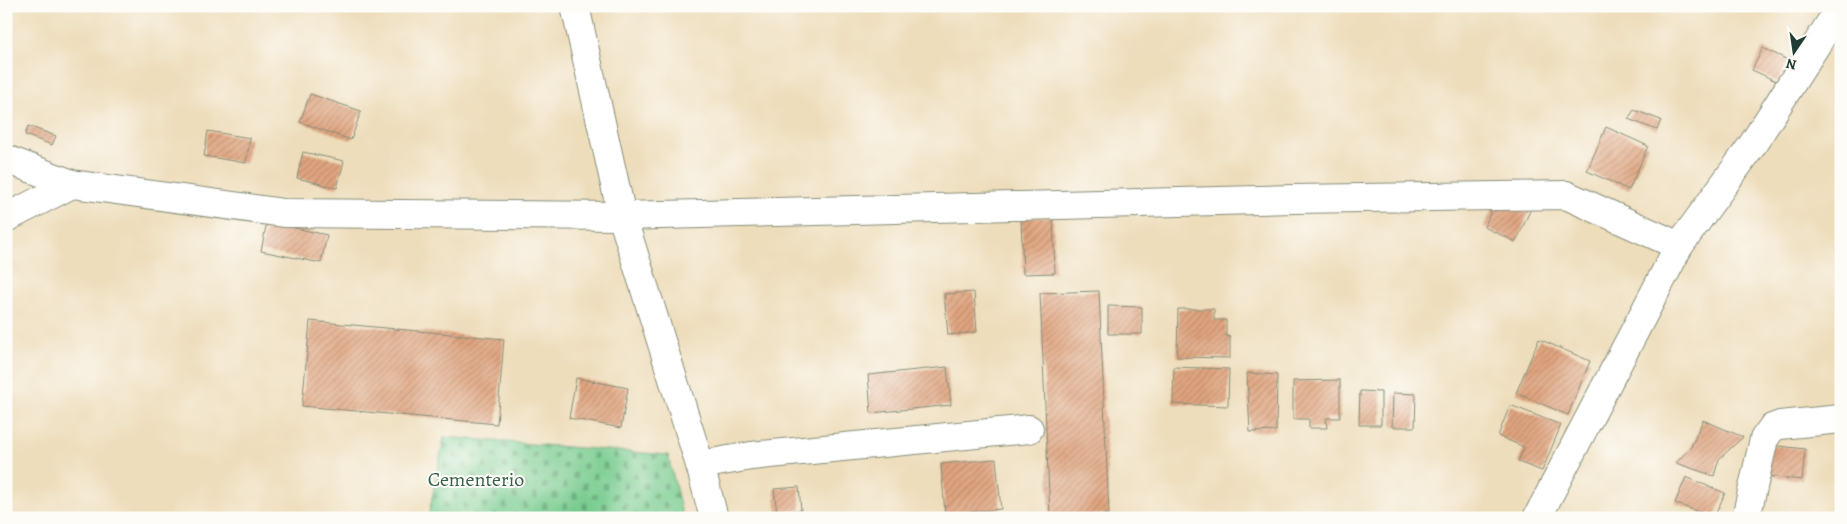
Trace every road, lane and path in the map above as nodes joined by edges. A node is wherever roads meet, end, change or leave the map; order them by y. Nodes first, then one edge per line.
1 (575, 6) edge
2 (1841, 6) edge
3 (6, 159) edge
4 (72, 184) junction
5 (622, 216) junction
6 (6, 218) edge
7 (1679, 246) junction
8 (1841, 419) edge
9 (1029, 429) dead end
10 (700, 465) junction
11 (705, 505) edge
12 (714, 518) edge
13 (1537, 518) edge
14 (1746, 518) edge

1 - 5 street
2 - 7 street
3 - 4 street
4 - 5 street
4 - 6 street
5 - 7 street
5 - 10 street
7 - 13 street
8 - 14 street
9 - 10 street
10 - 11 street
11 - 12 street

